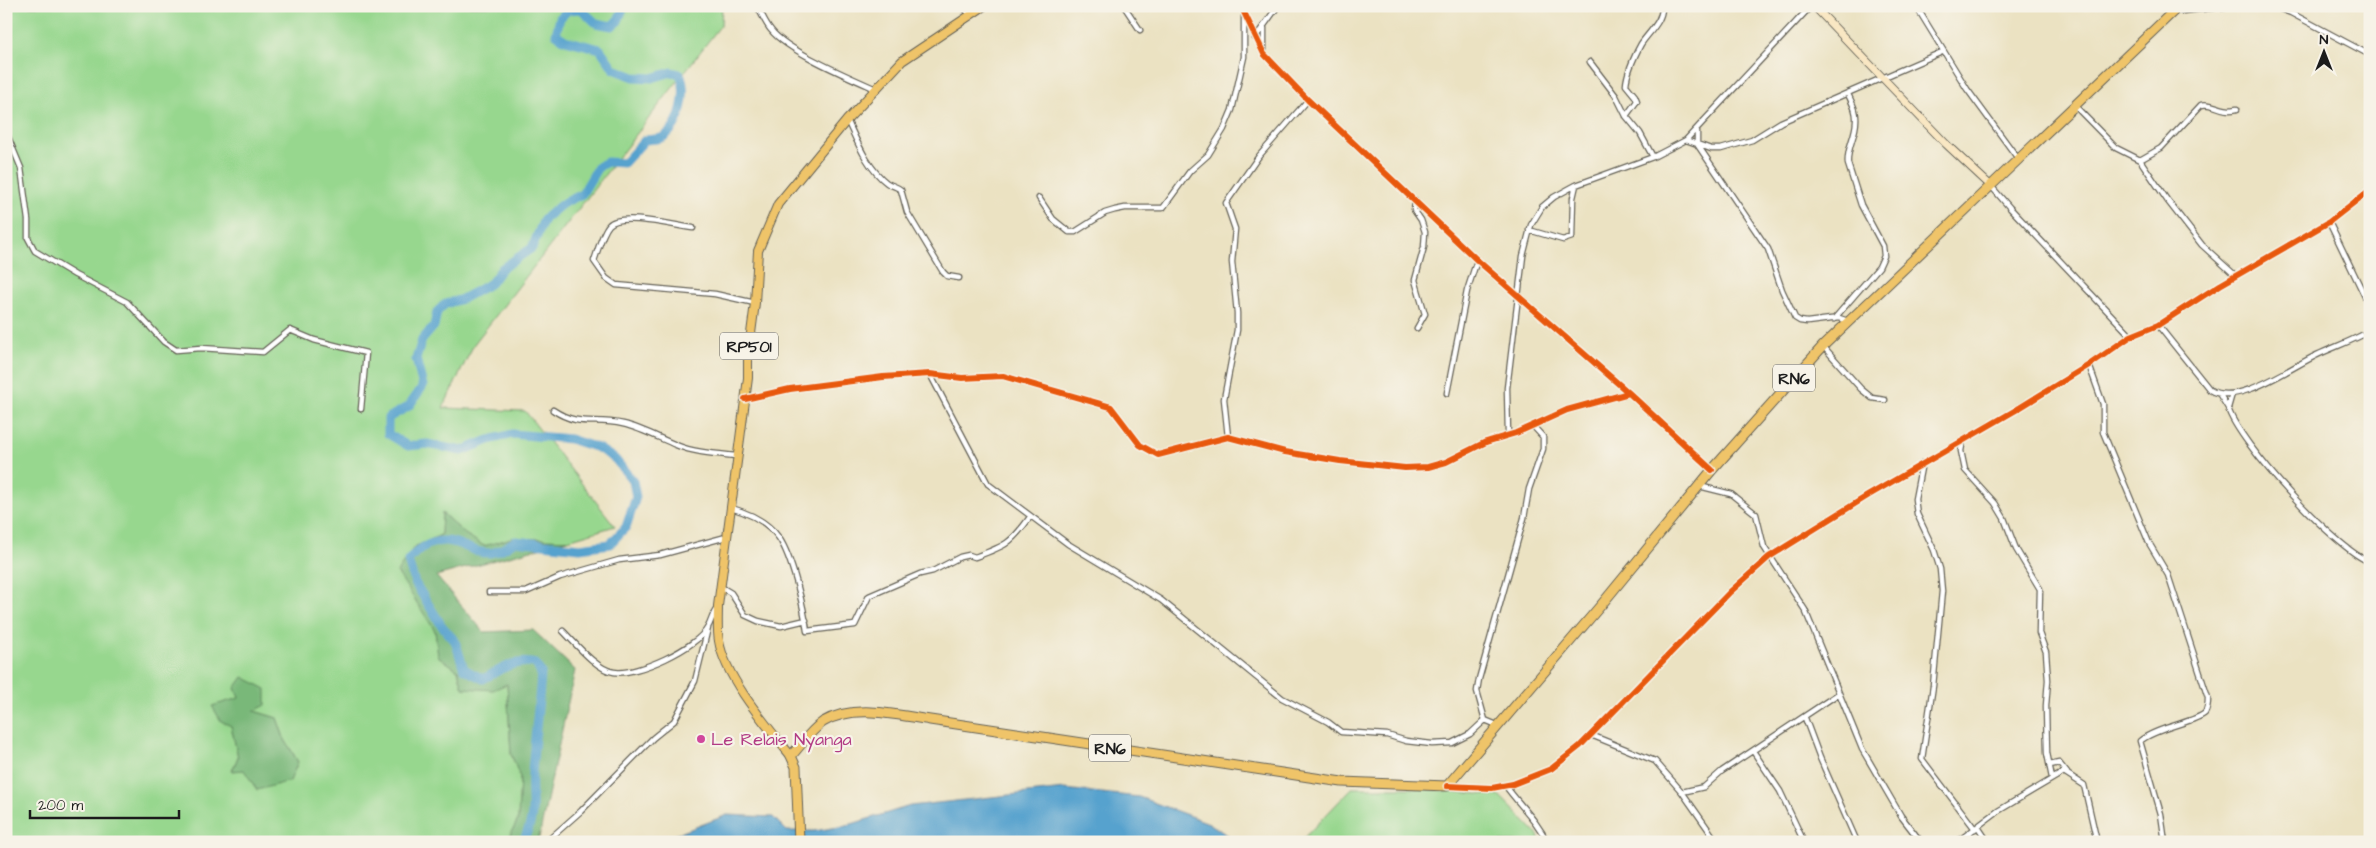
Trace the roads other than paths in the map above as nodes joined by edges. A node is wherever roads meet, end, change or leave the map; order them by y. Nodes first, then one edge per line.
1 (757, 6) edge
2 (962, 6) edge
3 (984, 6) edge
4 (1124, 6) edge
5 (1241, 6) edge
6 (1278, 6) edge
7 (1662, 6) edge
8 (1813, 6) edge
9 (1916, 6) edge
10 (2162, 6) edge
11 (2230, 6) edge
12 (2243, 6) edge
13 (2176, 9) edge
14 (1244, 14) junction
15 (971, 15) junction
16 (1264, 28) junction
17 (1140, 30) dead end
18 (1255, 38) junction
19 (1942, 52) junction
20 (1264, 54) junction
21 (2370, 55) edge
22 (1590, 62) dead end
23 (1882, 78) junction
24 (876, 89) junction
25 (1848, 94) junction
26 (1308, 100) junction
27 (2075, 106) junction
28 (2237, 110) dead end
29 (1626, 116) junction
30 (847, 120) junction
31 (1697, 131) junction
32 (6, 132) edge
33 (1686, 140) junction
34 (1697, 144) junction
35 (1722, 149) junction
36 (1707, 156) junction
37 (1653, 158) junction
38 (2018, 160) junction
39 (2140, 160) junction
40 (1576, 185) junction
41 (1991, 186) junction
42 (2370, 190) edge
43 (1039, 198) dead end
44 (1415, 200) junction
45 (2329, 222) junction
46 (693, 228) dead end
47 (1529, 230) junction
48 (1477, 260) junction
49 (2236, 276) junction
50 (959, 278) dead end
51 (1519, 295) junction
52 (755, 303) junction
53 (2370, 307) edge
54 (1834, 319) junction
55 (1848, 321) junction
56 (2158, 325) junction
57 (1417, 328) dead end
58 (2370, 331) edge
59 (2131, 336) junction
60 (1823, 346) junction
61 (2088, 365) junction
62 (930, 374) junction
63 (1629, 392) junction
64 (1447, 393) dead end
65 (2232, 394) junction
66 (2220, 395) junction
67 (744, 399) junction
68 (1885, 400) dead end
69 (2228, 408) junction
70 (361, 409) dead end
71 (553, 410) dead end
72 (1533, 426) junction
73 (1508, 434) junction
74 (1228, 437) junction
75 (1963, 440) junction
76 (737, 456) junction
77 (1922, 463) junction
78 (1712, 470) junction
79 (1699, 486) junction
80 (731, 508) junction
81 (1030, 517) junction
82 (726, 537) junction
83 (1769, 557) junction
84 (2370, 562) edge
85 (721, 587) junction
86 (489, 592) dead end
87 (718, 606) junction
88 (806, 620) junction
89 (708, 628) junction
90 (563, 631) dead end
91 (1838, 694) junction
92 (1805, 718) junction
93 (1485, 720) junction
94 (1497, 725) junction
95 (1590, 735) junction
96 (1753, 751) junction
97 (791, 756) junction
98 (2050, 765) junction
99 (2067, 773) junction
100 (2052, 778) junction
101 (1505, 785) junction
102 (1447, 786) junction
103 (1682, 792) junction
104 (1976, 828) junction
105 (1802, 840) edge
106 (1715, 841) edge
107 (546, 842) edge
108 (799, 842) edge
109 (1547, 842) edge
110 (1857, 842) edge
111 (1921, 842) edge
112 (1957, 842) edge
113 (1988, 842) edge
114 (2097, 842) edge
115 (2164, 842) edge

1 - 24 street
2 - 15 street
3 - 15 main road, RP501
4 - 17 street
5 - 14 street
6 - 16 street
7 - 29 street
8 - 23 street
8 - 31 street
9 - 19 street
10 - 13 street
11 - 13 street
12 - 21 street
13 - 27 highway, RN6
14 - 18 street
14 - 43 street
15 - 24 main road, RP501
16 - 18 street
16 - 20 street
18 - 20 street
19 - 23 street
19 - 38 street
20 - 26 street
22 - 29 street
23 - 25 street
23 - 41 street
24 - 30 main road, RP501
25 - 35 street
25 - 54 street
26 - 44 street
26 - 74 street
27 - 38 highway, RN6
27 - 39 street
28 - 39 street
29 - 37 street
30 - 50 street
30 - 52 main road, RP501
31 - 33 street
31 - 34 street
32 - 70 street
33 - 34 street
33 - 37 street
34 - 35 street
34 - 36 street
35 - 36 street
36 - 54 street
37 - 40 street
38 - 41 highway, RN6
39 - 49 street
40 - 47 street
40 - 47 street
41 - 55 highway, RN6
41 - 59 street
42 - 45 street
44 - 48 street
44 - 57 street
45 - 49 street
45 - 53 street
46 - 52 street
47 - 51 street
48 - 51 street
48 - 64 street
49 - 56 street
51 - 63 street
51 - 73 street
52 - 67 main road, RP501
54 - 55 street
55 - 60 highway, RN6
56 - 59 street
56 - 66 street
58 - 65 street
59 - 61 street
60 - 68 street
60 - 78 highway, RN6
61 - 75 street
61 - 115 street
62 - 67 street
62 - 74 street
62 - 81 street
63 - 72 street
63 - 78 street
65 - 66 street
65 - 69 street
66 - 69 street
67 - 76 main road, RP501
69 - 84 street
71 - 76 street
72 - 73 street
72 - 93 street
73 - 74 street
75 - 77 street
75 - 98 street
76 - 80 main road, RP501
77 - 83 street
77 - 104 street
78 - 79 highway, RN6
79 - 83 street
79 - 94 highway, RN6
80 - 82 main road, RP501
80 - 88 street
81 - 88 street
81 - 93 street
82 - 85 main road, RP501
82 - 86 street
83 - 91 street
83 - 95 street
85 - 87 main road, RP501
85 - 88 street
87 - 89 street
87 - 97 main road, RP501
89 - 90 street
89 - 107 street
91 - 92 street
91 - 111 street
92 - 96 street
92 - 110 street
93 - 94 street
94 - 102 highway, RN6
95 - 101 street
95 - 103 street
96 - 103 street
96 - 105 street
97 - 102 highway, RN6
97 - 108 highway
98 - 99 street
98 - 100 street
99 - 100 street
99 - 114 street
100 - 104 street
101 - 102 street
101 - 109 street
103 - 106 street
104 - 112 street
104 - 113 street

